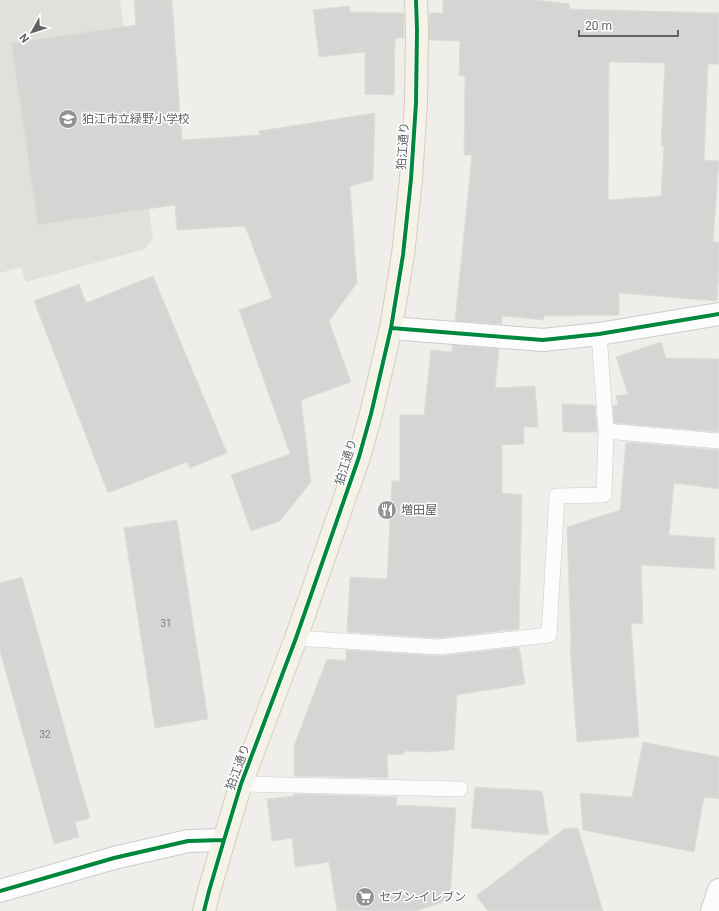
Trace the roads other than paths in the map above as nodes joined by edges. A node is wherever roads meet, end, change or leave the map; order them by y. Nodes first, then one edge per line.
1 (416, 0) edge
2 (719, 314) edge
3 (391, 328) junction
4 (599, 334) junction
5 (606, 431) junction
6 (719, 441) edge
7 (296, 638) junction
8 (241, 784) junction
9 (460, 789) dead end
10 (224, 840) junction
11 (719, 890) edge
12 (0, 891) edge
13 (204, 911) edge
14 (712, 911) edge

1 - 3 main road, 狛江通り
2 - 4 street
3 - 4 street
3 - 7 main road, 狛江通り
4 - 5 lane
5 - 6 lane
5 - 7 lane
7 - 8 main road, 狛江通り
8 - 9 lane
8 - 10 main road, 狛江通り
10 - 12 street
10 - 13 main road, 狛江通り
11 - 14 street

